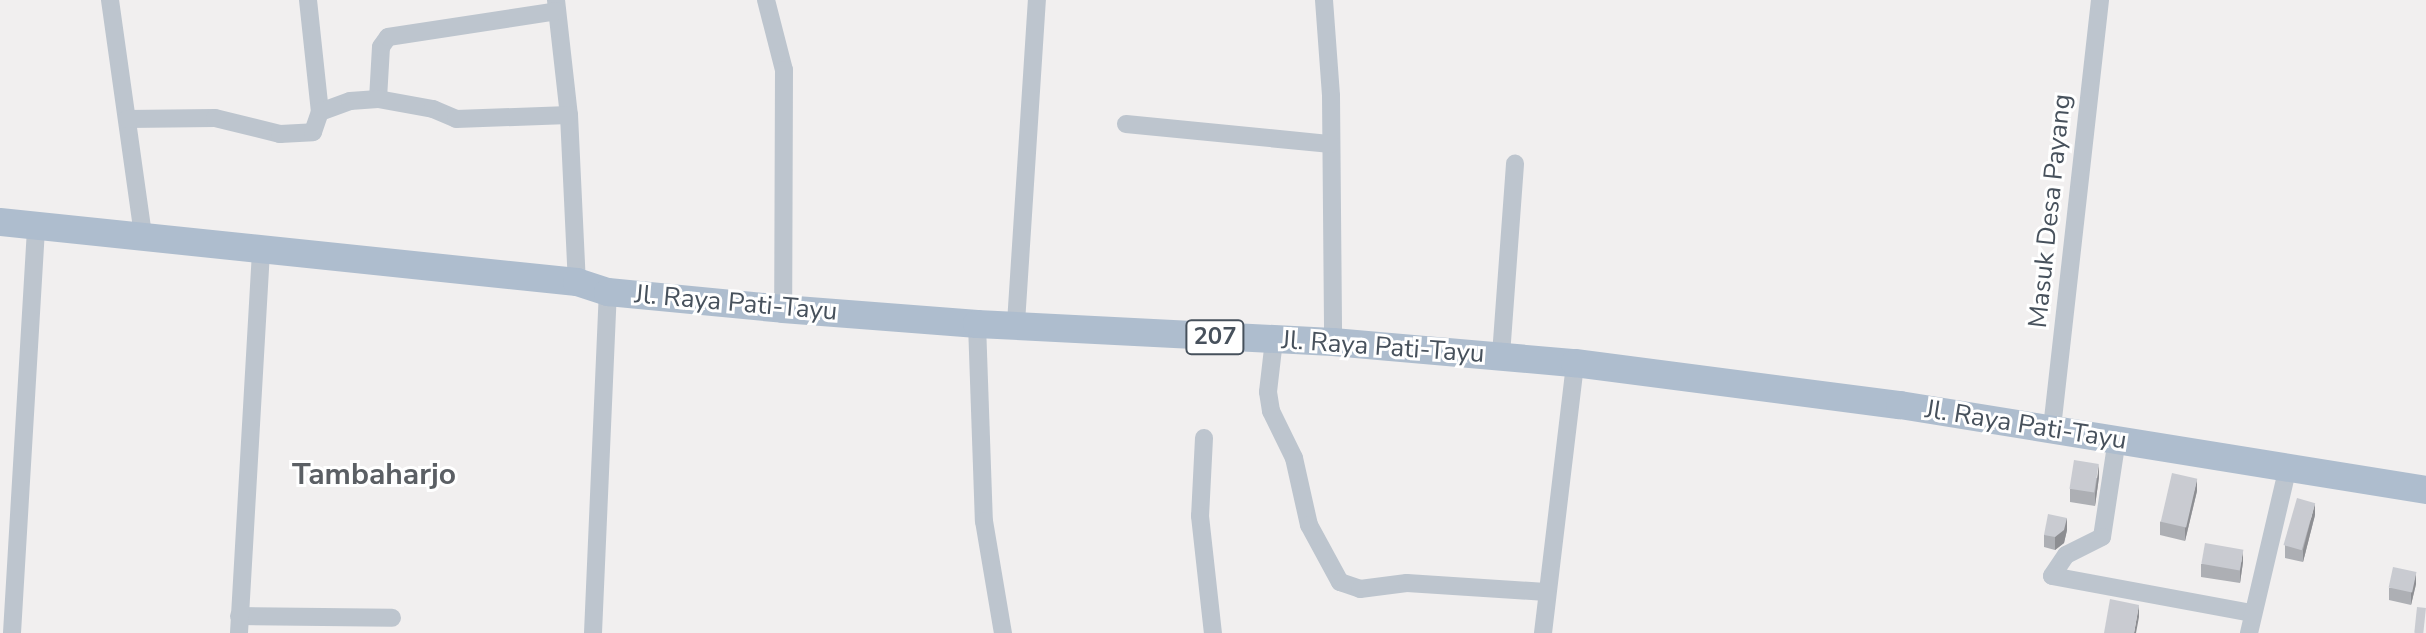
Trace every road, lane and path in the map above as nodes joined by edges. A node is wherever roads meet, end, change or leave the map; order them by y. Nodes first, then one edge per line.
1 (110, 0) edge
2 (308, 0) edge
3 (766, 0) edge
4 (1037, 0) edge
5 (1324, 0) edge
6 (2100, 0) edge
7 (557, 6) edge
8 (378, 99) junction
9 (320, 112) junction
10 (569, 115) junction
11 (127, 119) junction
12 (1126, 124) dead end
13 (1331, 144) junction
14 (1515, 164) dead end
15 (0, 222) edge
16 (36, 225) junction
17 (143, 236) junction
18 (261, 248) junction
19 (577, 282) junction
20 (608, 292) junction
21 (783, 309) junction
22 (1016, 323) junction
23 (977, 324) junction
24 (1274, 340) junction
25 (1333, 342) junction
26 (1501, 355) junction
27 (1575, 363) junction
28 (2052, 428) junction
29 (1204, 438) dead end
30 (2117, 439) junction
31 (2288, 467) junction
32 (2426, 490) edge
33 (1546, 592) junction
34 (2252, 613) junction
35 (392, 618) dead end
36 (239, 624) edge
37 (12, 633) edge
38 (593, 633) edge
39 (1003, 633) edge
40 (1213, 633) edge
41 (1543, 633) edge
42 (2249, 633) edge

1 - 11 street
2 - 9 street
3 - 21 street
4 - 22 street
5 - 13 street
6 - 28 street, Masuk Desa Payang
7 - 8 street
7 - 10 street
8 - 9 street
8 - 10 street
9 - 11 street
10 - 19 street
11 - 17 street
12 - 13 street
13 - 25 street
14 - 26 street
15 - 16 main road, Jl. Raya Pati-Tayu / 207
16 - 17 main road, Jl. Raya Pati-Tayu / 207
16 - 37 street
17 - 18 main road, Jl. Raya Pati-Tayu / 207
18 - 19 main road, Jl. Raya Pati-Tayu / 207
18 - 36 street
19 - 20 main road, Jl. Raya Pati-Tayu / 207
20 - 21 main road, Jl. Raya Pati-Tayu / 207
20 - 38 street
21 - 23 main road, Jl. Raya Pati-Tayu / 207
22 - 23 main road, Jl. Raya Pati-Tayu / 207
22 - 24 main road, Jl. Raya Pati-Tayu / 207
23 - 39 street
24 - 25 main road, Jl. Raya Pati-Tayu / 207
24 - 33 street
25 - 26 main road, Jl. Raya Pati-Tayu / 207
26 - 27 main road, Jl. Raya Pati-Tayu / 207
27 - 28 main road, Jl. Raya Pati-Tayu / 207
27 - 33 street
28 - 30 main road, Jl. Raya Pati-Tayu / 207
29 - 40 street
30 - 31 main road, Jl. Raya Pati-Tayu / 207
30 - 34 street
31 - 32 main road, Jl. Raya Pati-Tayu / 207
31 - 34 street
33 - 41 street
34 - 42 street
35 - 36 street

